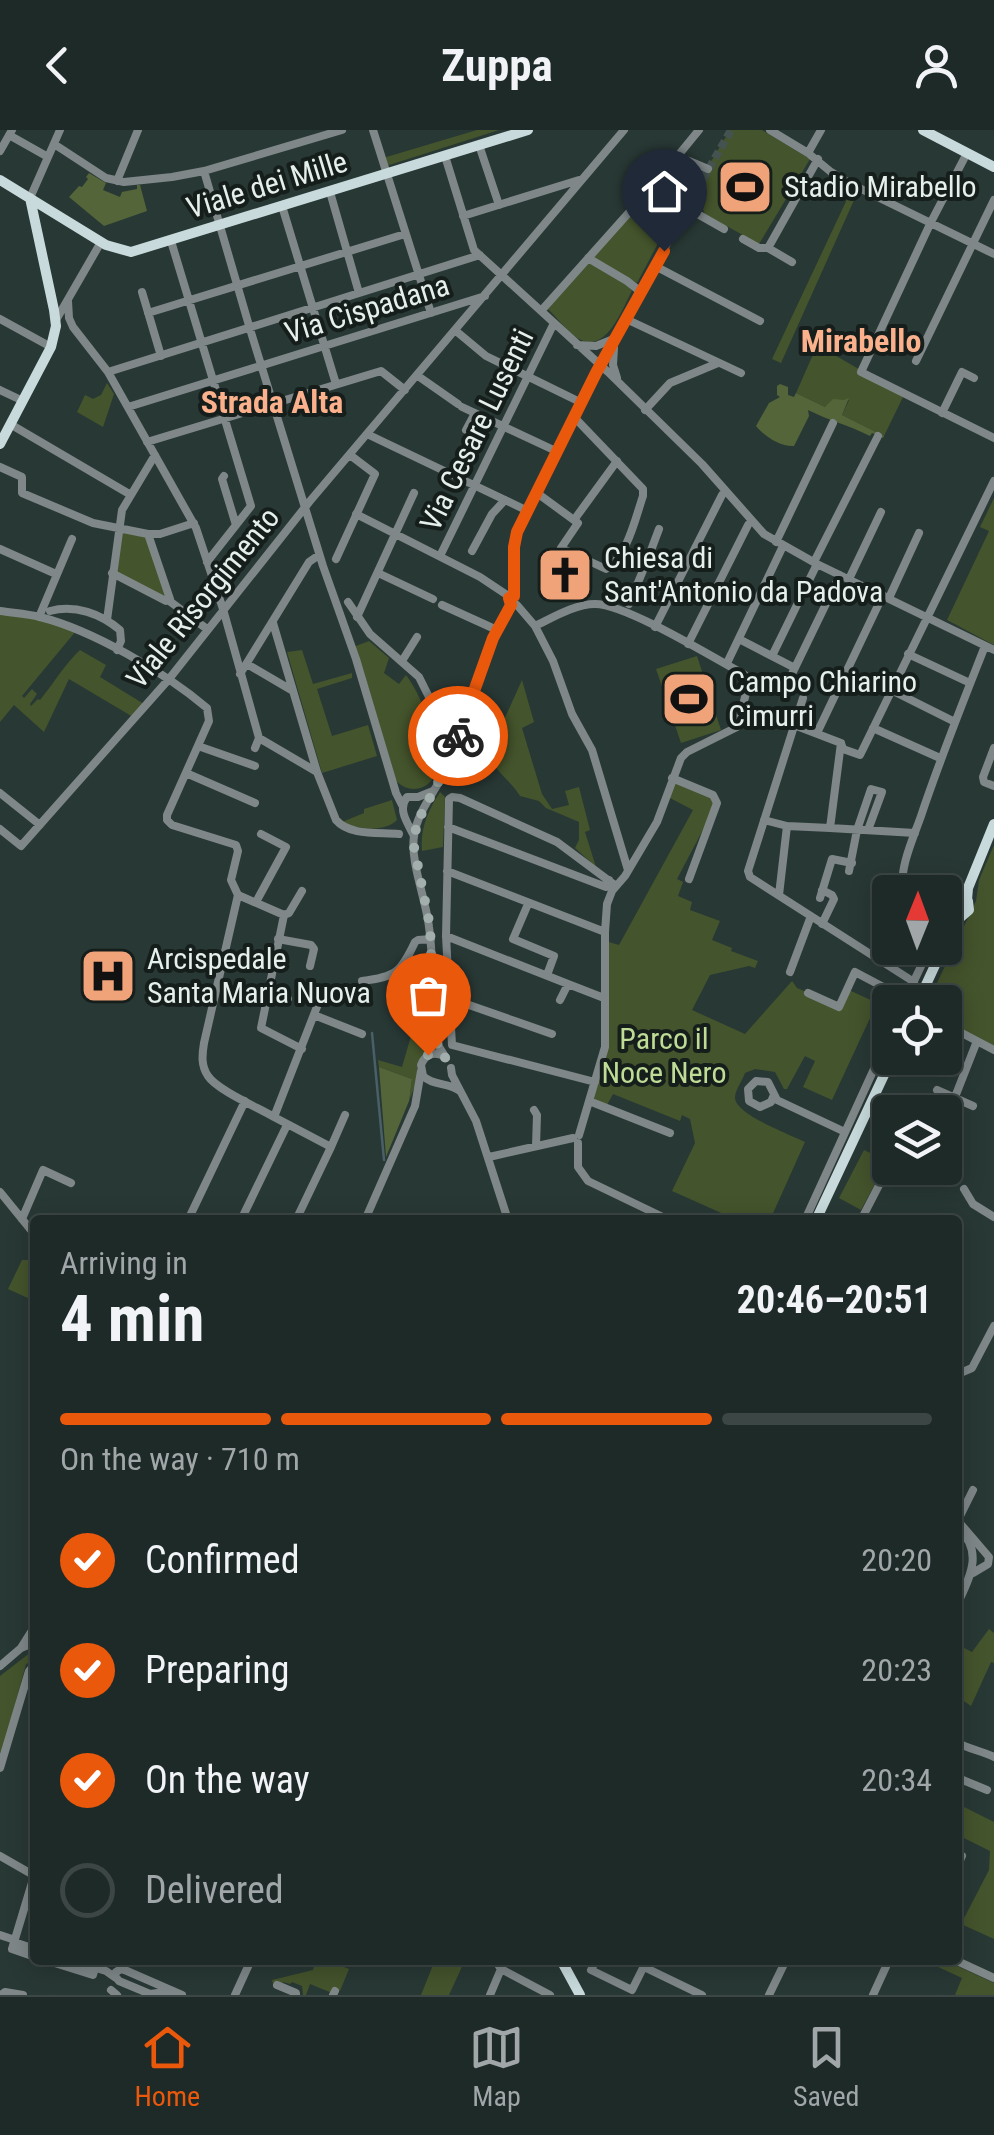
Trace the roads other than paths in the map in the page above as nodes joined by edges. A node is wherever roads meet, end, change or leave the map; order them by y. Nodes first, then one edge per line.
1 (60, 130) edge
2 (138, 130) edge
3 (342, 130) edge
4 (373, 130) edge
5 (528, 130) edge
6 (624, 130) edge
7 (699, 130) edge
8 (770, 130) edge
9 (821, 130) edge
10 (923, 130) edge
11 (11, 133) edge
12 (54, 144) junction
13 (480, 145) junction
14 (0, 151) edge
15 (808, 153) junction
16 (967, 153) junction
17 (445, 156) junction
18 (48, 157) junction
19 (676, 158) junction
20 (818, 159) junction
21 (994, 167) edge
22 (708, 169) dead end
23 (204, 171) junction
24 (386, 174) junction
25 (583, 179) junction
26 (0, 180) edge
27 (117, 181) junction
28 (330, 192) junction
29 (30, 198) junction
30 (994, 200) edge
31 (499, 205) junction
32 (282, 206) junction
33 (463, 216) junction
34 (931, 222) junction
35 (220, 226) junction
36 (724, 228) dead end
37 (405, 234) junction
38 (743, 240) dead end
39 (171, 241) junction
40 (102, 242) junction
41 (973, 243) junction
42 (768, 248) junction
43 (348, 252) junction
44 (994, 254) edge
45 (480, 255) junction
46 (588, 258) junction
47 (792, 262) dead end
48 (301, 266) junction
49 (656, 266) junction
50 (419, 275) junction
51 (502, 275) junction
52 (237, 287) junction
53 (142, 292) dead end
54 (641, 292) junction
55 (360, 293) junction
56 (485, 296) junction
57 (68, 301) junction
58 (190, 301) junction
59 (313, 308) junction
60 (541, 311) junction
61 (148, 313) junction
62 (431, 314) junction
63 (0, 319) edge
64 (626, 319) junction
65 (56, 320) junction
66 (760, 321) dead end
67 (554, 324) junction
68 (250, 329) junction
69 (456, 331) junction
70 (616, 338) junction
71 (203, 343) junction
72 (576, 344) junction
73 (324, 346) junction
74 (51, 347) junction
75 (161, 356) junction
76 (916, 360) dead end
77 (718, 363) junction
78 (262, 365) junction
79 (600, 366) junction
80 (108, 372) junction
81 (741, 373) dead end
82 (418, 376) junction
83 (528, 376) junction
84 (974, 378) dead end
85 (214, 381) junction
86 (336, 384) junction
87 (621, 386) junction
88 (0, 390) edge
89 (405, 390) junction
90 (21, 400) junction
91 (274, 403) junction
92 (582, 403) junction
93 (128, 407) junction
94 (645, 410) junction
95 (942, 412) junction
96 (475, 413) junction
97 (226, 418) junction
98 (575, 418) junction
99 (833, 423) dead end
100 (10, 424) junction
101 (504, 426) junction
102 (466, 430) dead end
103 (367, 434) junction
104 (878, 436) dead end
105 (1, 438) edge
106 (994, 438) edge
107 (148, 442) junction
108 (558, 452) junction
109 (350, 454) junction
110 (154, 455) junction
111 (617, 460) junction
112 (0, 467) edge
113 (224, 476) dead end
114 (994, 481) edge
115 (475, 486) junction
116 (537, 493) junction
117 (416, 494) dead end
118 (722, 494) dead end
119 (131, 495) junction
120 (505, 500) junction
121 (305, 508) junction
122 (528, 512) junction
123 (881, 512) dead end
124 (356, 514) junction
125 (574, 520) junction
126 (194, 524) junction
127 (236, 525) junction
128 (748, 525) dead end
129 (119, 528) junction
130 (660, 529) dead end
131 (148, 534) junction
132 (396, 534) junction
133 (918, 534) dead end
134 (72, 539) dead end
135 (779, 544) junction
136 (0, 549) edge
137 (472, 551) dead end
138 (622, 553) junction
139 (320, 555) junction
140 (440, 556) junction
141 (336, 559) dead end
142 (207, 562) junction
143 (647, 562) junction
144 (815, 563) junction
145 (323, 566) junction
146 (378, 573) junction
147 (56, 574) junction
148 (112, 574) junction
149 (845, 577) junction
150 (301, 578) junction
151 (886, 597) junction
152 (168, 600) junction
153 (433, 600) dead end
154 (513, 600) junction
155 (348, 602) dead end
156 (628, 604) dead end
157 (442, 605) dead end
158 (223, 609) junction
159 (0, 611) edge
160 (50, 611) dead end
161 (39, 616) junction
162 (357, 616) junction
163 (926, 618) junction
164 (107, 620) junction
165 (273, 623) junction
166 (535, 626) junction
167 (655, 627) junction
168 (207, 629) junction
169 (497, 630) junction
170 (368, 632) junction
171 (418, 637) dead end
172 (740, 639) junction
173 (350, 644) junction
174 (688, 644) junction
175 (989, 648) edge
176 (117, 650) junction
177 (908, 654) junction
178 (772, 656) junction
179 (402, 661) junction
180 (728, 661) dead end
181 (247, 664) junction
182 (794, 668) junction
183 (240, 674) junction
184 (790, 678) dead end
185 (169, 679) junction
186 (970, 683) junction
187 (891, 690) junction
188 (293, 692) junction
189 (803, 698) dead end
190 (955, 722) junction
191 (794, 724) junction
192 (461, 728) junction
193 (873, 728) junction
194 (817, 732) junction
195 (259, 738) junction
196 (841, 744) junction
197 (198, 746) junction
198 (443, 747) dead end
199 (255, 748) dead end
200 (994, 748) edge
201 (940, 758) junction
202 (472, 761) dead end
203 (256, 766) dead end
204 (316, 772) junction
205 (186, 773) junction
206 (672, 778) junction
207 (394, 784) junction
208 (994, 786) edge
209 (435, 790) junction
210 (0, 794) edge
211 (414, 797) junction
212 (256, 804) dead end
213 (402, 805) junction
214 (424, 807) junction
215 (406, 817) junction
216 (417, 818) junction
217 (764, 820) junction
218 (994, 824) edge
219 (40, 825) junction
220 (787, 826) junction
221 (448, 827) junction
222 (830, 828) junction
223 (0, 829) edge
224 (857, 830) junction
225 (868, 830) junction
226 (915, 833) junction
227 (261, 834) dead end
228 (399, 834) dead end
229 (414, 836) junction
230 (821, 855) dead end
231 (832, 859) junction
232 (628, 870) junction
233 (448, 871) junction
234 (903, 875) edge
235 (689, 879) dead end
236 (613, 883) junction
237 (962, 890) edge
238 (302, 891) dead end
239 (238, 895) junction
240 (778, 895) junction
241 (256, 902) junction
242 (528, 904) junction
243 (284, 915) junction
244 (811, 916) junction
245 (822, 924) junction
246 (605, 932) junction
247 (446, 936) junction
248 (278, 939) junction
249 (431, 939) junction
250 (400, 949) dead end
251 (432, 950) junction
252 (447, 950) junction
253 (408, 956) junction
254 (921, 965) edge
255 (310, 966) dead end
256 (790, 972) dead end
257 (547, 975) junction
258 (362, 981) dead end
259 (914, 982) junction
260 (568, 984) junction
261 (879, 985) edge
262 (913, 985) edge
263 (332, 991) dead end
264 (268, 992) junction
265 (808, 993) dead end
266 (449, 998) junction
267 (604, 998) junction
268 (288, 999) dead end
269 (560, 1000) dead end
270 (314, 1015) junction
271 (434, 1025) junction
272 (962, 1033) edge
273 (362, 1034) dead end
274 (552, 1034) dead end
275 (977, 1041) junction
276 (302, 1048) junction
277 (994, 1050) edge
278 (424, 1058) junction
279 (446, 1058) junction
280 (451, 1068) junction
281 (421, 1071) junction
282 (872, 1073) edge
283 (884, 1075) edge
284 (595, 1082) junction
285 (438, 1083) junction
286 (937, 1090) dead end
287 (462, 1093) junction
288 (948, 1095) edge
289 (955, 1095) edge
290 (774, 1096) dead end
291 (245, 1100) junction
292 (589, 1101) junction
293 (962, 1101) edge
294 (414, 1106) junction
295 (973, 1106) dead end
296 (534, 1110) dead end
297 (345, 1115) dead end
298 (274, 1117) junction
299 (288, 1125) junction
300 (845, 1132) junction
301 (670, 1133) dead end
302 (577, 1139) junction
303 (536, 1146) junction
304 (330, 1147) junction
305 (489, 1158) junction
306 (71, 1182) dead end
307 (879, 1185) edge
308 (964, 1188) dead end
309 (0, 1192) edge
310 (190, 1215) edge
311 (243, 1215) edge
312 (298, 1215) edge
313 (367, 1215) edge
314 (507, 1215) edge
315 (659, 1215) edge
316 (807, 1215) edge
317 (818, 1215) edge
318 (864, 1215) edge
319 (994, 1217) edge
320 (22, 1220) junction
321 (30, 1229) edge
322 (993, 1330) edge
323 (962, 1372) edge
324 (972, 1490) dead end
325 (962, 1514) edge
326 (962, 1528) edge
327 (986, 1558) edge
328 (962, 1594) edge
329 (30, 1639) edge
330 (0, 1666) edge
331 (30, 1671) edge
332 (962, 1745) edge
333 (994, 1757) edge
334 (0, 1768) edge
335 (962, 1780) edge
336 (987, 1790) dead end
337 (0, 1856) edge
338 (30, 1873) edge
339 (30, 1892) edge
340 (0, 1935) edge
341 (15, 1940) junction
342 (30, 1945) edge
343 (30, 1955) edge
344 (962, 1963) edge
345 (61, 1965) edge
346 (86, 1965) edge
347 (96, 1965) edge
348 (247, 1965) edge
349 (499, 1965) edge
350 (501, 1965) edge
351 (565, 1965) edge
352 (594, 1965) edge
353 (645, 1965) edge
354 (648, 1965) edge
355 (784, 1965) edge
356 (887, 1965) edge
357 (95, 1968) junction
358 (117, 1974) junction
359 (994, 1978) edge
360 (277, 1985) dead end
361 (157, 1989) edge
362 (128, 1990) edge
363 (1, 1995) edge
364 (23, 1995) edge
365 (172, 1995) edge
366 (182, 1995) edge
367 (235, 1995) edge
368 (296, 1995) edge
369 (490, 1995) edge
370 (550, 1995) edge
371 (580, 1995) edge
372 (702, 1995) edge
373 (769, 1995) edge
374 (873, 1995) edge

1 - 12 street
2 - 27 street
3 - 23 street
4 - 24 street
5 - 13 main road, Viale dei Mille
6 - 25 street, Viale Risorgimento
7 - 19 street
8 - 15 street
9 - 15 street
10 - 16 main road
11 - 14 street
11 - 18 street
12 - 18 street
12 - 27 street
13 - 17 main road, Viale dei Mille
13 - 31 street
15 - 20 street
16 - 21 main road
16 - 34 street
17 - 24 main road, Viale dei Mille
17 - 33 street
18 - 29 street
19 - 22 street
19 - 46 street
20 - 34 street
20 - 42 street
23 - 27 street
23 - 35 street
24 - 28 main road, Viale dei Mille
24 - 37 street
25 - 31 street
25 - 51 street, Viale Risorgimento
26 - 29 main road, Viale dei Mille
28 - 32 main road, Viale dei Mille
28 - 43 street
29 - 40 main road, Viale dei Mille
29 - 65 main road
30 - 41 street
31 - 33 street
32 - 35 main road, Viale dei Mille
32 - 48 street
33 - 45 street
34 - 41 street
34 - 95 street
35 - 39 main road, Viale dei Mille
35 - 52 street
36 - 49 street
37 - 43 street
37 - 50 street
38 - 42 street
39 - 40 main road, Viale dei Mille
39 - 58 street
40 - 57 street
41 - 44 street
41 - 76 street
42 - 47 street
43 - 48 street
43 - 55 street
45 - 50 street
45 - 51 street
46 - 54 street
46 - 60 street
48 - 52 street
48 - 59 street
49 - 54 street
49 - 66 street
50 - 55 street
50 - 62 street
51 - 56 street, Viale Risorgimento
51 - 60 street
52 - 58 street
52 - 68 street
53 - 61 street
54 - 64 street
55 - 59 street
56 - 62 street, Via Cispadana
56 - 69 street, Viale Risorgimento
57 - 65 street
57 - 80 street
58 - 61 street
58 - 71 street
59 - 68 street
59 - 73 street
60 - 67 street
61 - 75 street
62 - 73 street, Via Cispadana
63 - 74 street
64 - 70 street
64 - 77 street
65 - 74 main road
67 - 72 street
67 - 83 street, Via Cesare Lusenti
68 - 71 street
68 - 78 street
69 - 82 street, Viale Risorgimento
69 - 83 street
70 - 72 street
70 - 79 street
70 - 87 street
71 - 75 street
71 - 85 street
72 - 79 street
73 - 78 street, Via Cispadana
73 - 86 street
74 - 90 main road
75 - 80 street
77 - 81 street
77 - 94 street
78 - 85 street, Via Cispadana
78 - 91 street
79 - 87 street
79 - 92 street
80 - 93 street
82 - 89 street, Viale Risorgimento
82 - 96 street
83 - 92 street
83 - 101 street, Via Cesare Lusenti
84 - 95 street
85 - 93 street, Via Cispadana
85 - 97 street
86 - 89 street
86 - 91 street
87 - 94 street
88 - 90 street
89 - 103 street, Viale Risorgimento
90 - 100 main road
91 - 97 street
91 - 121 street
92 - 98 street
93 - 107 street
94 - 135 street
95 - 106 street
96 - 101 street
96 - 102 street
97 - 107 street
97 - 127 street
98 - 108 street
98 - 111 street
99 - 135 street
100 - 105 main road
100 - 119 street
101 - 108 street
101 - 115 street, Via Cesare Lusenti
103 - 109 street, Viale Risorgimento
103 - 115 street
104 - 144 street
107 - 110 street
108 - 116 street
109 - 121 street, Viale Risorgimento
109 - 124 street
110 - 119 street
110 - 126 street
111 - 125 street
111 - 138 street
112 - 129 street
113 - 127 street
114 - 163 street
115 - 120 street
115 - 140 street, Via Cesare Lusenti
116 - 122 street
116 - 125 street
117 - 132 street
118 - 167 street
119 - 129 street
120 - 122 street
120 - 137 street
121 - 139 street
121 - 158 street, Viale Risorgimento
122 - 154 street
123 - 149 street
124 - 132 street
124 - 141 street
125 - 138 street
126 - 131 street
126 - 142 street
127 - 142 street
128 - 174 street
129 - 131 street
129 - 148 street
130 - 143 street
131 - 152 street
132 - 140 street
132 - 146 street
133 - 151 street
134 - 147 street
135 - 144 street
135 - 172 street
136 - 147 street
138 - 143 street
139 - 145 street
139 - 150 street
140 - 154 street
142 - 158 street
143 - 156 street
144 - 149 street
144 - 178 street
145 - 150 street
145 - 173 street
146 - 153 street
146 - 162 street
147 - 161 street
148 - 152 street
148 - 164 street
149 - 151 street
149 - 182 street
150 - 165 street
151 - 163 street
151 - 194 street
152 - 168 street
154 - 166 street
154 - 169 street
155 - 162 street
157 - 169 street
158 - 168 street, Viale Risorgimento
158 - 183 street
159 - 161 street
160 - 164 street
161 - 176 street
162 - 170 street
163 - 175 street
163 - 177 street
164 - 176 street
165 - 181 street
165 - 188 street
166 - 167 street
166 - 232 street
167 - 174 street
168 - 185 street, Viale Risorgimento
169 - 192 street
170 - 173 street
170 - 179 street
171 - 179 street
172 - 178 street
172 - 180 street
173 - 207 street
174 - 206 street
175 - 186 street
176 - 185 street
177 - 186 street
177 - 187 street
178 - 182 street
179 - 198 street
181 - 183 street
181 - 188 street
182 - 184 street
183 - 195 street
185 - 197 street
185 - 219 street, Viale Risorgimento
186 - 190 street
187 - 190 street
187 - 193 street
188 - 204 street
189 - 191 street
190 - 201 street
191 - 194 street
191 - 217 street
192 - 202 street
192 - 209 street
193 - 196 street
193 - 201 street
194 - 196 street
195 - 199 street
195 - 204 street
196 - 222 street
197 - 203 street
197 - 205 street
200 - 208 street
201 - 226 street
204 - 228 street
205 - 212 street
205 - 239 street
206 - 232 street
206 - 235 street
207 - 211 street
207 - 213 street
209 - 211 street
209 - 214 street
210 - 219 street
211 - 213 street
211 - 214 street
213 - 215 street
214 - 216 street
215 - 216 street
215 - 229 street
216 - 229 street
217 - 220 street
217 - 240 street
218 - 237 main road
219 - 223 street, Viale Risorgimento
220 - 222 street
220 - 240 street
221 - 233 street
221 - 236 street
221 - 236 street
222 - 224 street
224 - 225 street
224 - 225 street
224 - 231 street
225 - 226 street
226 - 234 street
227 - 241 street
229 - 249 street
230 - 231 street
231 - 245 street
232 - 236 street
233 - 242 street
233 - 247 street
236 - 246 street
238 - 243 street
239 - 241 street
239 - 291 street
240 - 244 street
241 - 243 street
242 - 246 street
242 - 257 street
243 - 248 street
244 - 245 street
244 - 256 street
245 - 259 street
246 - 267 street
247 - 252 street
247 - 257 street
248 - 255 street
248 - 264 street
249 - 251 street
249 - 253 street
250 - 253 street
251 - 252 street
251 - 271 street
252 - 266 street
253 - 258 street
254 - 259 street
257 - 260 street
259 - 262 street
260 - 267 street
260 - 269 street
261 - 265 street
263 - 270 street
264 - 268 street
264 - 276 street
266 - 274 street
266 - 284 street
267 - 284 street
270 - 273 street
270 - 276 street
271 - 278 street
271 - 279 street
272 - 275 street
275 - 277 street
275 - 289 street
276 - 298 street
278 - 279 street
278 - 281 street
279 - 280 street
280 - 285 street
280 - 287 street
281 - 285 street
281 - 294 street
282 - 300 street
283 - 317 main road
284 - 292 street
285 - 287 street
285 - 294 street
286 - 288 street
287 - 305 street
290 - 300 street
291 - 298 street
291 - 310 street
292 - 301 street
292 - 302 street
293 - 295 street
294 - 313 street
296 - 303 street
297 - 304 street
298 - 299 street
299 - 304 street
299 - 311 street
300 - 316 street
302 - 303 street
302 - 315 street
303 - 305 street
304 - 312 street
305 - 314 street
306 - 320 street
307 - 318 street
308 - 319 street
309 - 320 street
320 - 321 street
322 - 323 street
324 - 325 street
326 - 327 street
327 - 328 street
329 - 330 street
331 - 334 street
332 - 333 street
335 - 336 street
337 - 338 street
339 - 341 street
340 - 341 street
341 - 342 street
341 - 343 street
344 - 359 street
345 - 357 street
346 - 357 street
347 - 358 street
348 - 367 street
349 - 369 street
350 - 370 street
351 - 371 main road
352 - 353 street
354 - 372 street
355 - 373 street
356 - 374 street
357 - 358 street
358 - 361 street
358 - 362 street
360 - 368 street
361 - 362 street
361 - 365 street
361 - 366 street
363 - 364 street

